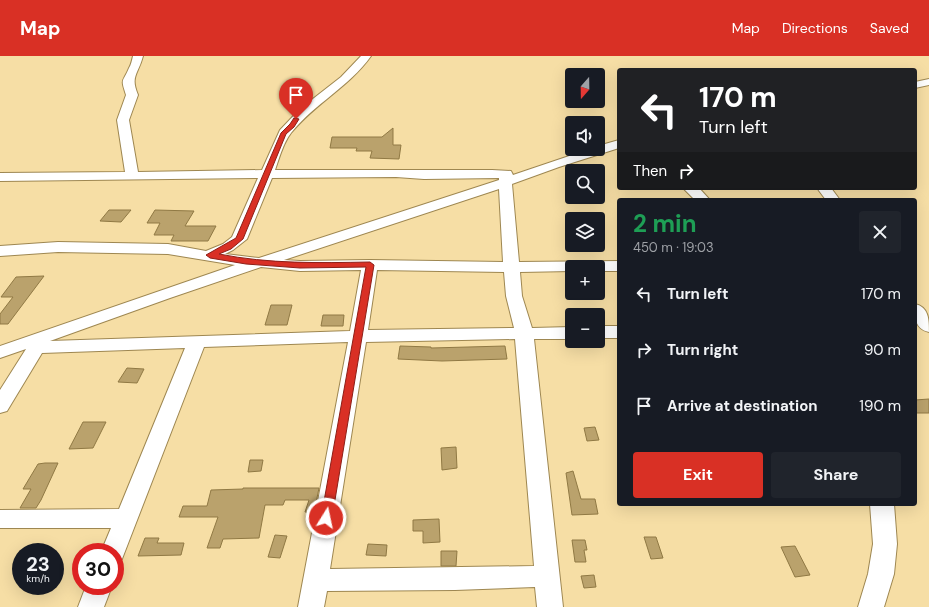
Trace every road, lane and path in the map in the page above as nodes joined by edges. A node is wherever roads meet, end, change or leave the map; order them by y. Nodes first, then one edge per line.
1 (138, 56) edge
2 (366, 56) edge
3 (929, 82) edge
4 (917, 85) edge
5 (616, 147) edge
6 (265, 175) junction
7 (132, 176) junction
8 (0, 177) edge
9 (505, 182) junction
10 (692, 190) edge
11 (700, 198) edge
12 (0, 251) edge
13 (210, 255) junction
14 (261, 263) junction
15 (370, 265) junction
16 (617, 266) edge
17 (511, 267) junction
18 (917, 312) edge
19 (925, 326) edge
20 (605, 332) edge
21 (617, 332) edge
22 (524, 333) junction
23 (565, 333) edge
24 (358, 336) junction
25 (197, 341) junction
26 (39, 342) junction
27 (0, 352) edge
28 (0, 406) edge
29 (882, 506) edge
30 (126, 518) junction
31 (0, 519) edge
32 (116, 543) edge
33 (547, 576) junction
34 (316, 580) junction
35 (96, 595) edge
36 (91, 607) edge
37 (311, 607) edge
38 (550, 607) edge
39 (871, 607) edge

1 - 7 street
2 - 6 street
3 - 4 street
5 - 9 street
6 - 7 street
6 - 9 street
6 - 13 street
7 - 8 street
9 - 14 street
9 - 17 street
10 - 11 street
12 - 13 street
13 - 14 street
14 - 15 street
14 - 26 street
15 - 17 street
15 - 24 street
16 - 17 street
17 - 22 street
18 - 19 street
20 - 21 street
22 - 23 street
22 - 24 street
22 - 33 street
24 - 25 street
24 - 34 street
25 - 26 street
25 - 30 street
26 - 27 street
26 - 28 street
29 - 39 street
30 - 31 street
30 - 32 street
33 - 34 street
33 - 38 street
34 - 37 street
35 - 36 street

